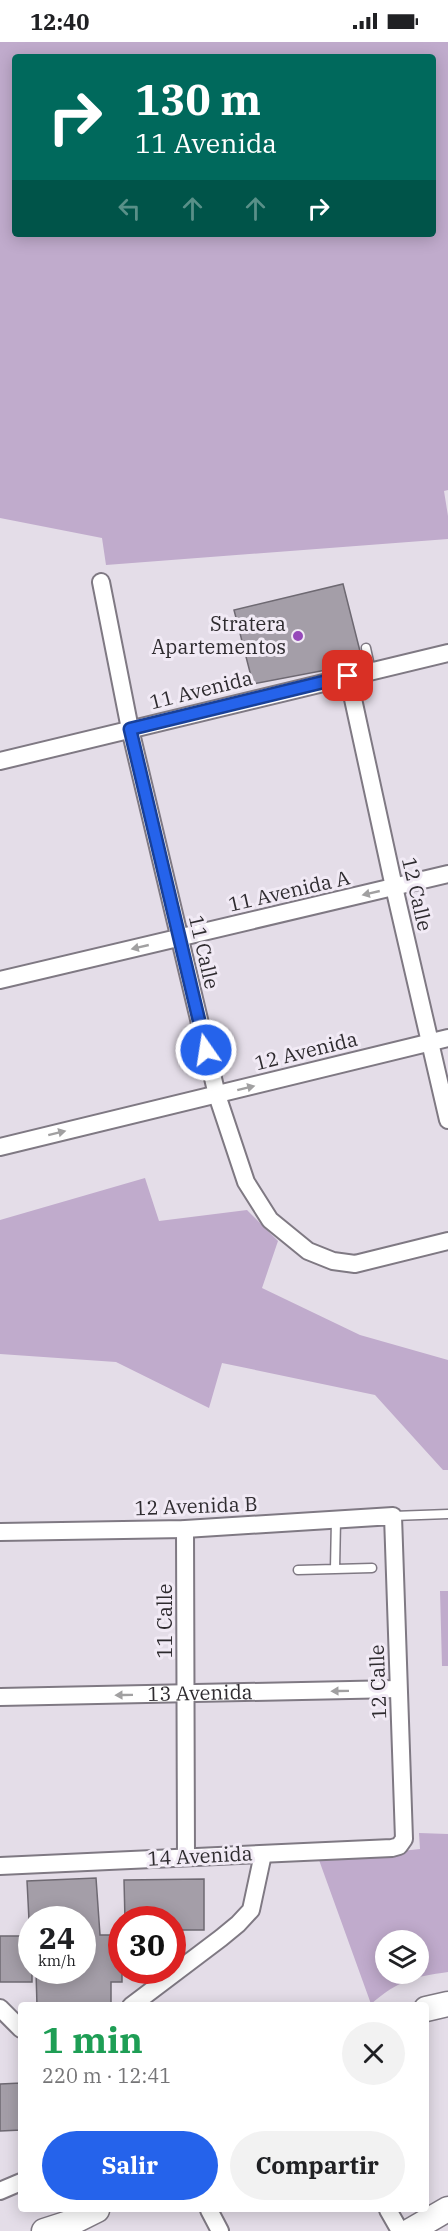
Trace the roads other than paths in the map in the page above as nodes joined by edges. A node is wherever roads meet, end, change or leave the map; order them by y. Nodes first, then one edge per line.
1 (101, 582) dead end
2 (366, 648) dead end
3 (448, 653) edge
4 (371, 671) junction
5 (348, 676) junction
6 (130, 729) junction
7 (0, 761) edge
8 (448, 874) edge
9 (394, 887) junction
10 (179, 938) junction
11 (0, 980) edge
12 (448, 1038) edge
13 (430, 1042) junction
14 (217, 1095) junction
15 (448, 1120) edge
16 (1, 1141) edge
17 (448, 1241) edge
18 (448, 1514) edge
19 (393, 1516) junction
20 (336, 1520) junction
21 (185, 1529) junction
22 (0, 1532) edge
23 (372, 1568) dead end
24 (335, 1569) junction
25 (298, 1570) dead end
26 (398, 1689) junction
27 (186, 1694) junction
28 (0, 1697) edge
29 (399, 1846) joint
30 (263, 1854) junction
31 (186, 1857) junction
32 (0, 1866) edge
33 (136, 2002) edge
34 (448, 2004) edge
35 (0, 2008) edge
36 (429, 2008) edge
37 (18, 2026) edge
38 (18, 2183) edge
39 (0, 2191) edge
40 (448, 2209) edge
41 (93, 2212) edge
42 (210, 2212) edge
43 (389, 2212) edge
44 (44, 2231) edge
45 (220, 2231) edge
46 (400, 2231) edge
47 (410, 2231) edge

1 - 6 street, 11 Calle
2 - 4 lane
3 - 4 street, 11 Avenida
4 - 5 street, 11 Avenida
5 - 6 street, 11 Avenida
5 - 9 street, 12 Calle
6 - 7 street, 11 Avenida
6 - 10 street, 11 Calle
8 - 9 street, 11 Avenida A
9 -> 10 street, 11 Avenida A
9 - 13 street, 12 Calle
10 -> 11 street, 11 Avenida A
10 - 14 street, 11 Calle
12 - 13 street, 12 Avenida
14 -> 13 street, 12 Avenida
13 - 15 street, 12 Calle
16 -> 14 street, 12 Avenida
14 - 17 street, 11 Calle
18 - 19 lane
19 - 20 street, 12 Avenida B
19 - 26 street, 12 Calle
20 - 21 street, 12 Avenida B
20 - 24 lane
21 - 22 street, 12 Avenida B
21 - 27 street, 11 Calle
23 - 24 lane
24 - 25 lane
26 -> 27 street, 13 Avenida
26 - 29 street, 12 Calle
27 -> 28 street, 13 Avenida
27 - 31 street, 11 Calle
29 - 30 street, 14 Avenida
30 - 31 street, 14 Avenida
30 - 33 street
31 - 32 street, 14 Avenida
34 - 36 street
35 - 37 street
38 - 39 street
40 - 47 street
41 - 44 street
42 - 45 street
43 - 46 street

